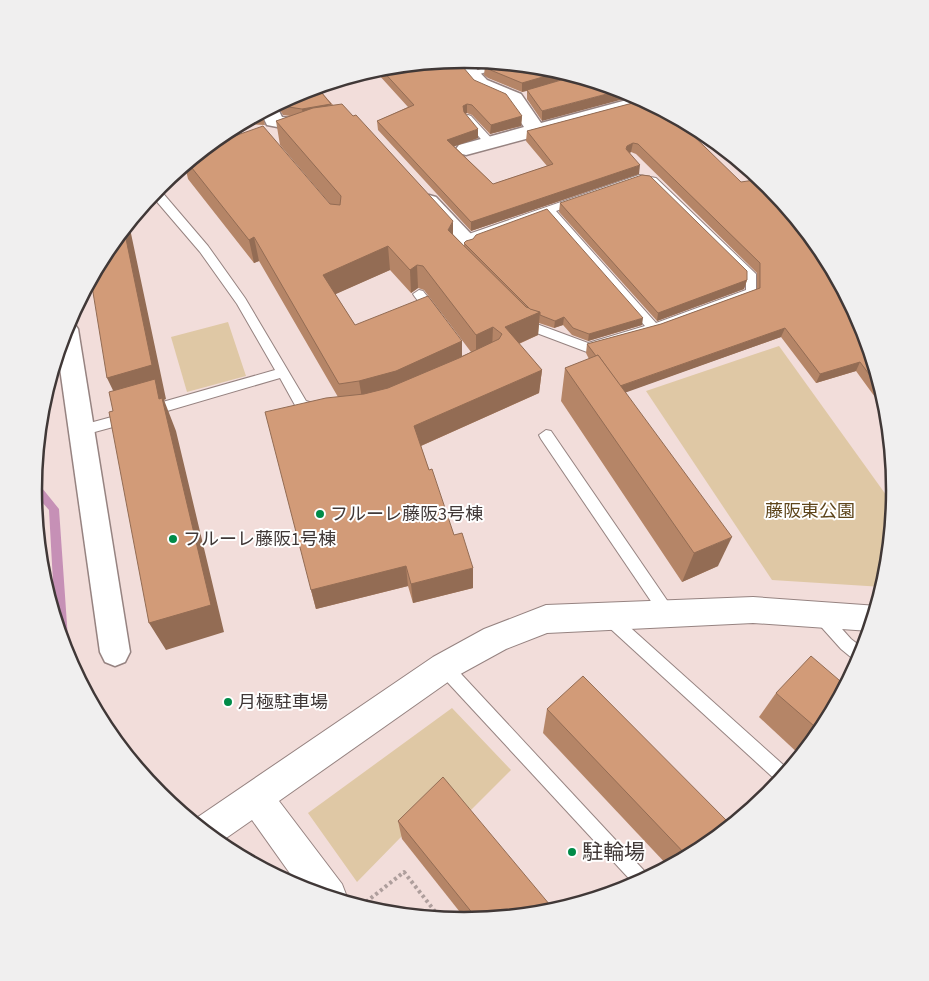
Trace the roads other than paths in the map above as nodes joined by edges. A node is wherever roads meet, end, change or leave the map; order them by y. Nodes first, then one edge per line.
1 (465, 68) edge
2 (489, 69) edge
3 (471, 74) junction
4 (634, 105) edge
5 (468, 118) edge
6 (271, 119) edge
7 (330, 121) edge
8 (535, 129) junction
9 (489, 142) junction
10 (466, 149) dead end
11 (642, 168) dead end
12 (652, 180) junction
13 (418, 189) edge
14 (161, 197) edge
15 (549, 210) junction
16 (464, 240) junction
17 (419, 294) dead end
18 (441, 322) edge
19 (654, 328) junction
20 (68, 346) edge
21 (283, 372) junction
22 (335, 413) edge
23 (80, 431) junction
24 (546, 435) dead end
25 (668, 614) junction
26 (820, 614) junction
27 (608, 616) junction
28 (867, 617) edge
29 (854, 651) edge
30 (115, 652) dead end
31 (444, 667) junction
32 (779, 772) edge
33 (256, 797) junction
34 (211, 828) edge
35 (637, 875) edge
36 (322, 887) edge

1 - 3 street
2 - 3 lane
3 - 8 street
4 - 8 street
5 - 9 lane
6 - 7 street
8 - 9 street
9 - 10 street
11 - 12 lane
12 - 15 lane
12 - 19 lane
13 - 16 street
14 - 21 lane
15 - 16 lane
15 - 19 lane
16 - 19 lane
17 - 18 lane
20 - 23 street
21 - 22 lane
21 - 23 lane
23 - 30 street
24 - 25 lane
25 - 26 street
25 - 27 street
26 - 28 street
26 - 29 lane
27 - 31 street
27 - 32 lane
31 - 33 street
31 - 35 lane
33 - 34 street
33 - 36 street

